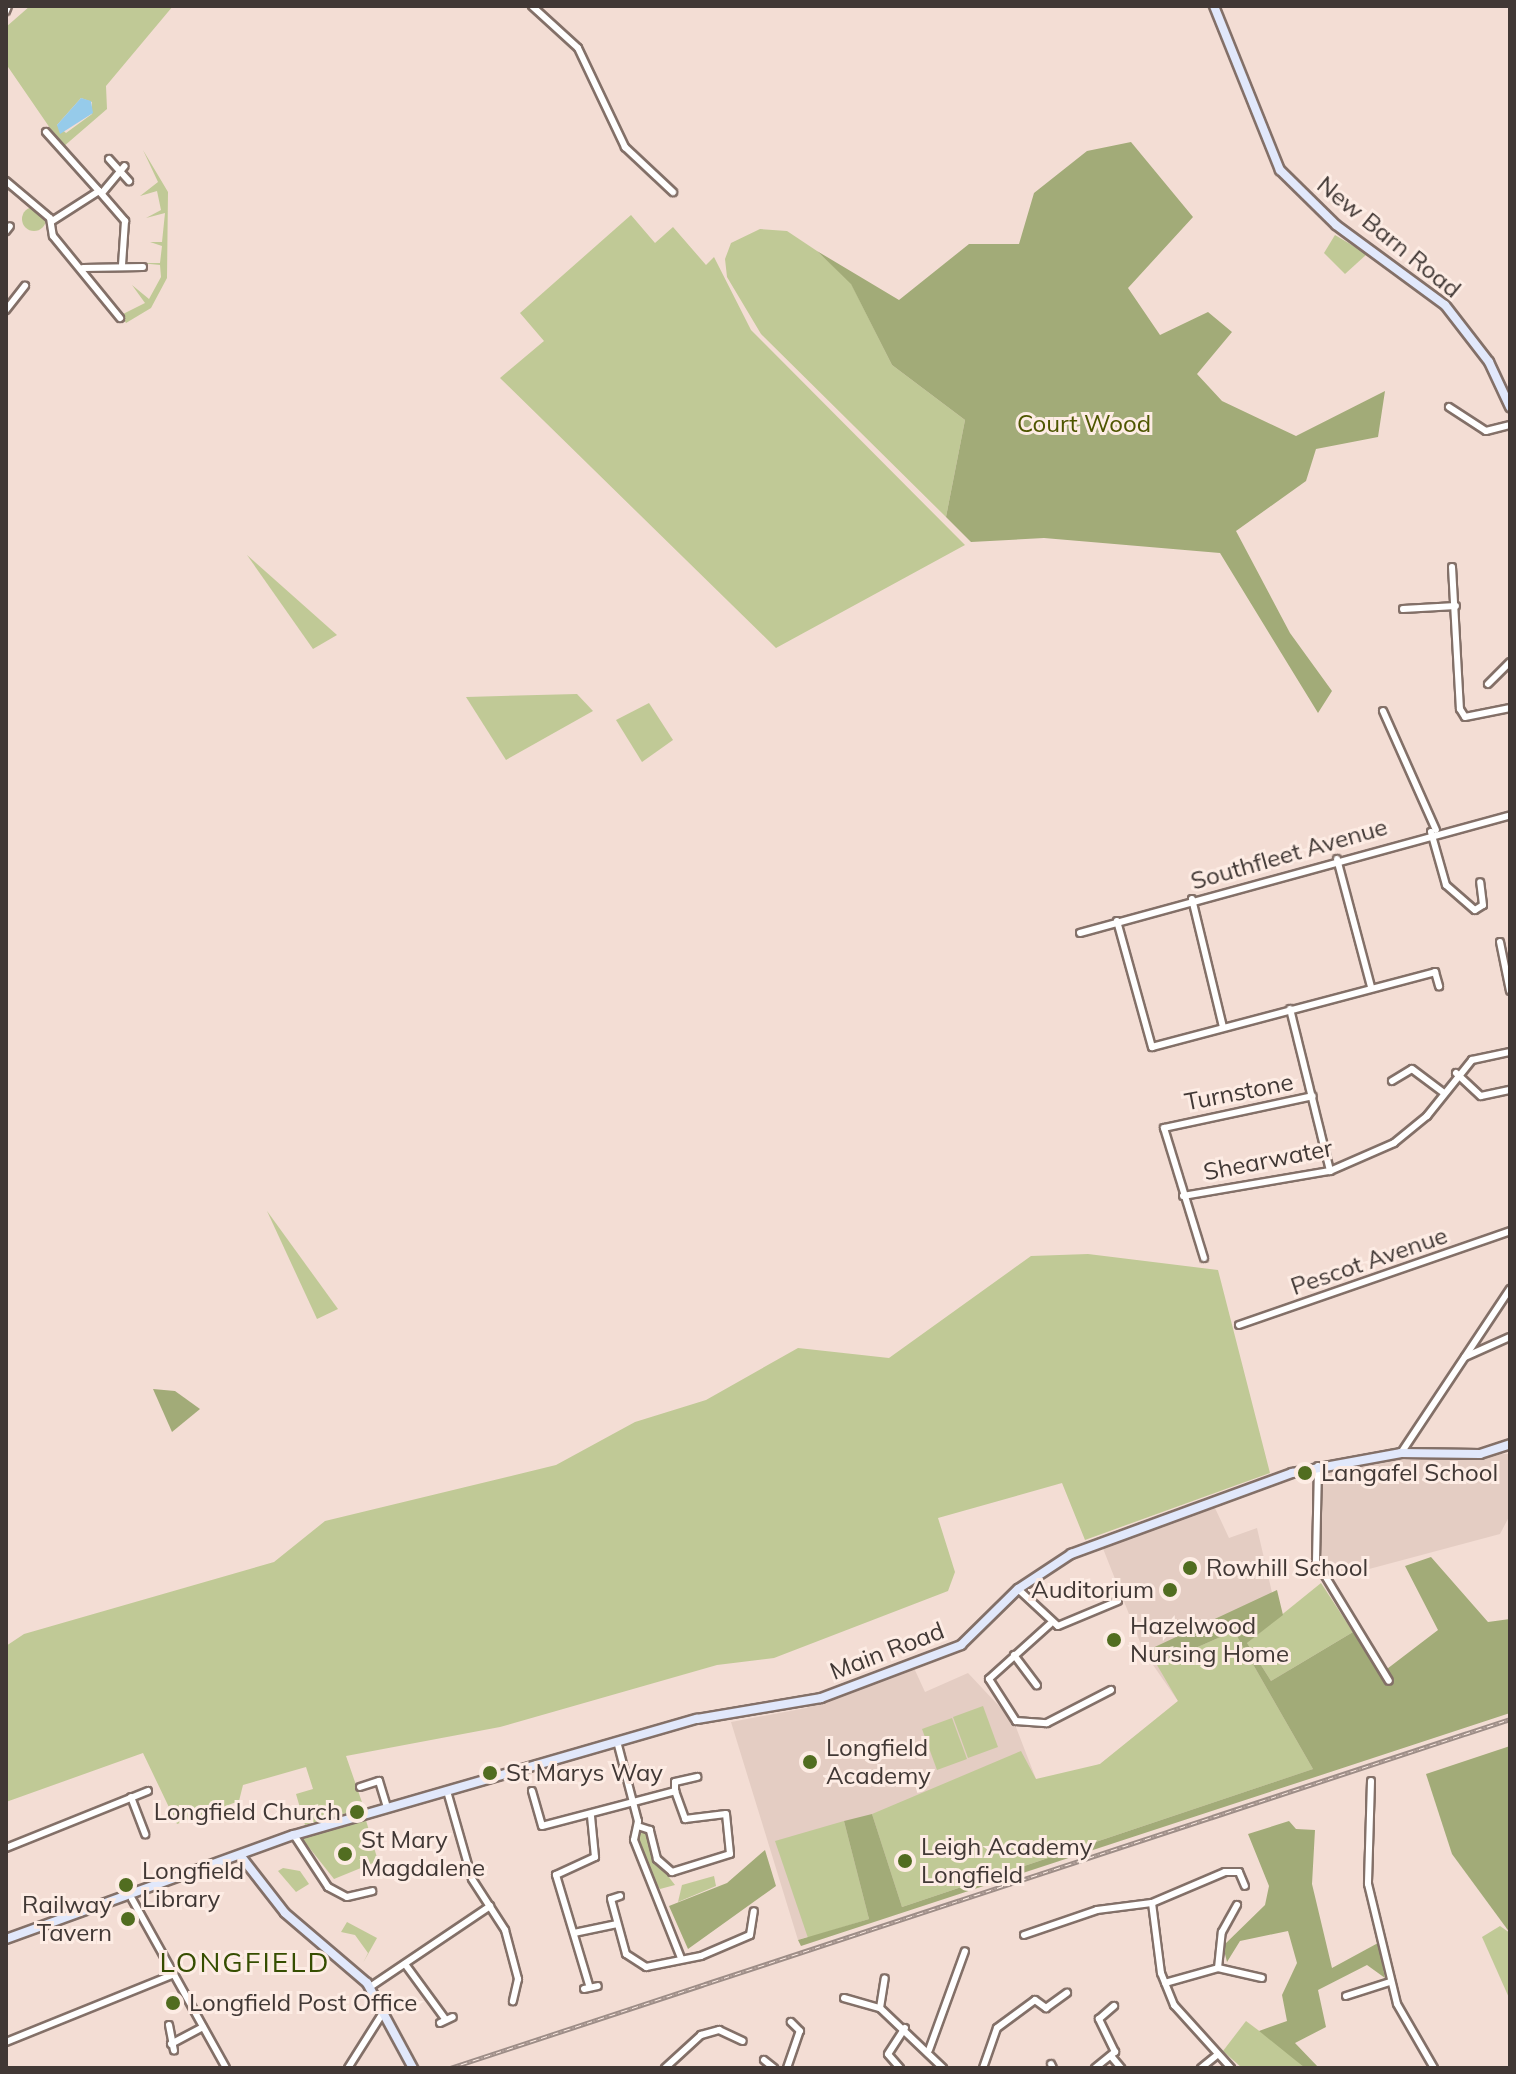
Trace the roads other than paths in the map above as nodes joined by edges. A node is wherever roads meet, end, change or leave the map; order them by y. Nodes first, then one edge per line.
1 (532, 6) edge
2 (1214, 6) edge
3 (46, 132) dead end
4 (71, 144) dead end
5 (64, 154) junction
6 (109, 159) dead end
7 (122, 168) junction
8 (6, 181) edge
9 (129, 181) dead end
10 (100, 192) junction
11 (673, 192) dead end
12 (52, 221) junction
13 (122, 265) junction
14 (143, 267) dead end
15 (83, 268) junction
16 (25, 286) dead end
17 (6, 310) edge
18 (120, 318) dead end
19 (1449, 407) dead end
20 (1510, 407) edge
21 (1510, 425) edge
22 (1452, 567) dead end
23 (1456, 606) junction
24 (1403, 609) dead end
25 (1510, 662) edge
26 (1488, 684) dead end
27 (1510, 708) edge
28 (1383, 711) dead end
29 (1510, 815) edge
30 (1433, 831) junction
31 (1337, 859) junction
32 (1480, 882) dead end
33 (1192, 899) junction
34 (1117, 921) junction
35 (1080, 933) dead end
36 (1500, 942) dead end
37 (1439, 986) dead end
38 (1371, 987) junction
39 (1510, 991) edge
40 (1290, 1009) junction
41 (1223, 1027) junction
42 (1510, 1052) edge
43 (1456, 1073) junction
44 (1392, 1081) dead end
45 (1510, 1090) edge
46 (1443, 1092) junction
47 (1313, 1096) junction
48 (1330, 1171) junction
49 (1183, 1196) junction
50 (1510, 1231) edge
51 (1204, 1258) dead end
52 (1510, 1289) edge
53 (1239, 1325) dead end
54 (1510, 1337) edge
55 (1465, 1357) junction
56 (1510, 1444) edge
57 (1401, 1453) junction
58 (1318, 1466) junction
59 (1018, 1589) junction
60 (1118, 1601) dead end
61 (1050, 1624) junction
62 (1014, 1655) junction
63 (1389, 1681) dead end
64 (1037, 1685) dead end
65 (1111, 1690) dead end
66 (618, 1745) junction
67 (697, 1777) dead end
68 (1371, 1781) dead end
69 (360, 1787) dead end
70 (148, 1791) dead end
71 (447, 1791) junction
72 (532, 1791) dead end
73 (675, 1791) junction
74 (131, 1797) junction
75 (633, 1803) junction
76 (387, 1808) junction
77 (591, 1816) junction
78 (638, 1826) junction
79 (145, 1834) dead end
80 (294, 1835) junction
81 (6, 1848) edge
82 (243, 1859) junction
83 (1245, 1886) dead end
84 (372, 1891) dead end
85 (620, 1896) dead end
86 (132, 1899) junction
87 (1152, 1903) junction
88 (1237, 1905) dead end
89 (490, 1906) junction
90 (754, 1911) dead end
91 (617, 1924) junction
92 (574, 1933) junction
93 (1024, 1935) dead end
94 (6, 1939) edge
95 (965, 1951) dead end
96 (681, 1958) junction
97 (405, 1964) junction
98 (1218, 1968) junction
99 (174, 1974) junction
100 (885, 1978) dead end
101 (1262, 1978) dead end
102 (1390, 1982) junction
103 (1165, 1983) junction
104 (598, 1986) dead end
105 (370, 1987) junction
106 (517, 1992) junction
107 (1067, 1993) dead end
108 (1346, 1996) dead end
109 (526, 1997) dead end
110 (844, 1998) dead end
111 (513, 2001) dead end
112 (1114, 2006) dead end
113 (880, 2008) junction
114 (386, 2010) junction
115 (446, 2020) dead end
116 (791, 2022) dead end
117 (169, 2025) dead end
118 (203, 2027) junction
119 (905, 2028) junction
120 (743, 2041) dead end
121 (6, 2042) edge
122 (929, 2050) junction
123 (1217, 2055) junction
124 (1111, 2056) junction
125 (764, 2060) dead end
126 (224, 2066) edge
127 (215, 2068) edge
128 (348, 2068) edge
129 (413, 2068) edge
130 (665, 2068) edge
131 (774, 2068) edge
132 (787, 2068) edge
133 (900, 2068) edge
134 (943, 2068) edge
135 (983, 2068) edge
136 (1095, 2068) edge
137 (1121, 2068) edge
138 (1201, 2068) edge
139 (1231, 2068) edge
140 (1434, 2068) edge

1 - 11 street
2 - 20 main road, New Barn Road
3 - 5 street
4 - 5 street
5 - 10 street
6 - 7 street
7 - 9 street
7 - 10 street
8 - 12 street
10 - 12 street
10 - 13 street
12 - 15 street
13 - 14 street
13 - 15 street
15 - 18 street
16 - 17 street
19 - 21 street
22 - 23 street
23 - 24 street
23 - 27 street
25 - 26 street
28 - 30 street
29 - 30 street, Southfleet Avenue
30 - 31 street, Southfleet Avenue
30 - 32 street
31 - 33 street, Southfleet Avenue
31 - 38 street
33 - 34 street, Southfleet Avenue
33 - 41 street
34 - 35 street, Southfleet Avenue
34 - 41 street
36 - 39 street
37 - 38 street
38 - 40 street
40 - 41 street
40 - 47 street
42 - 43 street, Shearwater
43 - 45 street
43 - 46 street, Shearwater
44 - 46 street
46 - 48 street, Shearwater
47 - 48 street
47 - 49 street, Turnstone
48 - 49 street, Shearwater
49 - 51 street, Turnstone
50 - 53 street, Pescot Avenue
52 - 55 street
54 - 55 street
55 - 57 street
56 - 57 main road, Main Road
57 - 58 main road, Main Road
58 - 59 main road, Main Road
58 - 63 street
59 - 61 street
59 - 66 main road, Main Road
60 - 61 street
61 - 62 street
62 - 64 street
62 - 65 street
66 - 71 main road, Main Road
66 - 75 street
67 - 73 street
68 - 102 street
69 - 76 street
70 - 74 street
71 - 76 main road, Main Road
71 - 89 street
72 - 77 street
73 - 75 street
73 - 78 street
74 - 79 street
74 - 81 street
75 - 77 street
75 - 78 street
76 - 80 main road, Main Road
77 - 92 street
78 - 96 street
80 - 82 main road, Main Road
80 - 84 street
82 - 86 main road, Main Road
82 - 105 main road
83 - 87 street
85 - 91 street
86 - 94 main road, Main Road
86 - 99 street
87 - 93 street
87 - 103 street
88 - 98 street
89 - 97 street
89 - 106 street
90 - 96 street
91 - 92 street
91 - 96 street
92 - 104 street
95 - 122 street
97 - 105 street
97 - 115 street
98 - 101 street
98 - 103 street
99 - 118 street
99 - 121 street
100 - 113 street
102 - 108 street
102 - 140 street
103 - 123 street
105 - 114 main road
106 - 109 street
106 - 111 street
107 - 135 street
110 - 113 street
112 - 124 street
113 - 119 street
114 - 128 street
114 - 129 main road
116 - 132 street
117 - 118 street
118 - 126 street
119 - 122 street
119 - 133 street
120 - 130 street
122 - 134 street
123 - 138 street
123 - 139 street
124 - 136 street
124 - 137 street
125 - 131 street
126 - 127 street

